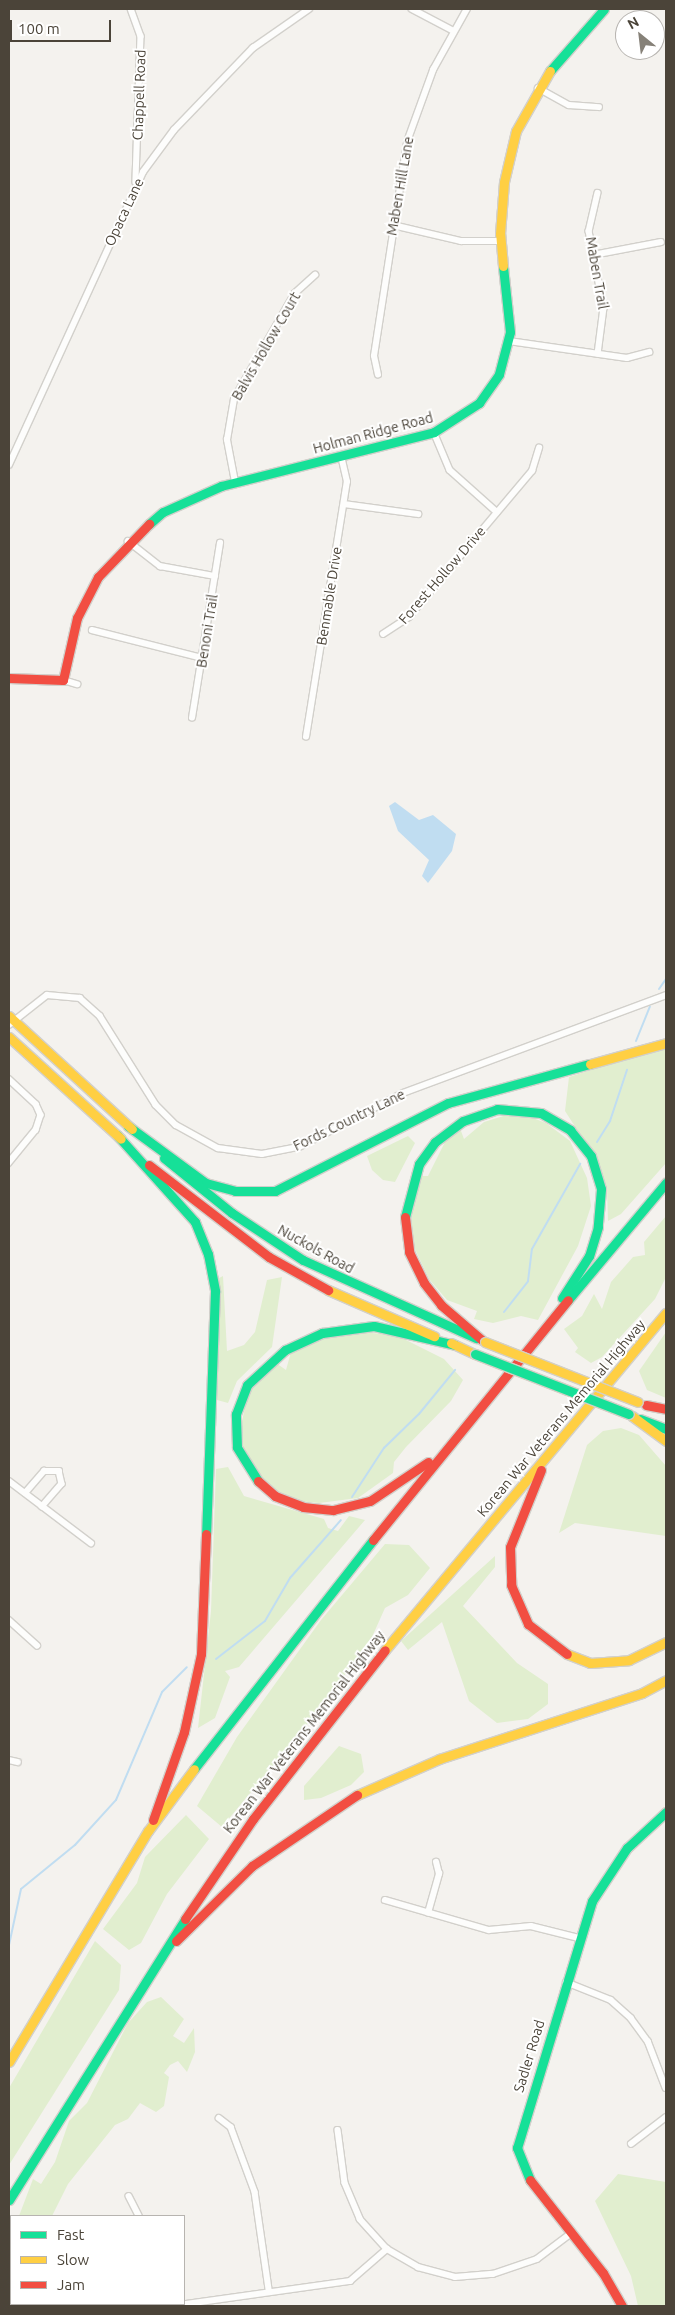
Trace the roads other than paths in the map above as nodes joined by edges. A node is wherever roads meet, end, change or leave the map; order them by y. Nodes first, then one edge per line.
1 (132, 9) edge
2 (309, 9) edge
3 (412, 9) edge
4 (467, 9) edge
5 (604, 9) edge
6 (452, 30) junction
7 (538, 88) junction
8 (598, 106) dead end
9 (136, 184) junction
10 (598, 193) dead end
11 (393, 225) junction
12 (500, 241) junction
13 (661, 242) dead end
14 (593, 255) junction
15 (315, 275) dead end
16 (509, 341) junction
17 (649, 352) dead end
18 (598, 354) junction
19 (378, 375) dead end
20 (434, 432) junction
21 (538, 448) dead end
22 (341, 456) junction
23 (9, 466) edge
24 (236, 482) junction
25 (344, 504) junction
26 (497, 512) junction
27 (418, 514) dead end
28 (128, 541) junction
29 (220, 543) dead end
30 (215, 576) junction
31 (92, 630) dead end
32 (383, 634) dead end
33 (203, 658) junction
34 (9, 678) edge
35 (63, 680) junction
36 (77, 684) dead end
37 (192, 718) dead end
38 (306, 737) dead end
39 (666, 995) edge
40 (10, 1021) edge
41 (9, 1036) edge
42 (666, 1043) edge
43 (9, 1079) edge
44 (128, 1126) junction
45 (117, 1135) junction
46 (9, 1163) edge
47 (666, 1183) edge
48 (666, 1315) edge
49 (484, 1341) junction
50 (534, 1341) junction
51 (455, 1345) junction
52 (642, 1403) junction
53 (666, 1409) edge
54 (666, 1413) edge
55 (630, 1415) junction
56 (464, 1425) junction
57 (666, 1429) edge
58 (666, 1440) edge
59 (551, 1452) junction
60 (9, 1481) edge
61 (25, 1493) junction
62 (42, 1507) junction
63 (90, 1543) dead end
64 (9, 1620) edge
65 (666, 1642) edge
66 (37, 1645) dead end
67 (666, 1680) edge
68 (9, 1760) edge
69 (18, 1762) dead end
70 (666, 1812) edge
71 (148, 1832) junction
72 (436, 1862) dead end
73 (385, 1900) dead end
74 (428, 1913) junction
75 (579, 1938) junction
76 (154, 1964) junction
77 (566, 1982) junction
78 (9, 2062) edge
79 (666, 2088) edge
80 (666, 2117) edge
81 (219, 2118) dead end
82 (338, 2130) dead end
83 (631, 2144) dead end
84 (129, 2196) dead end
85 (9, 2200) edge
86 (138, 2215) edge
87 (569, 2235) junction
88 (387, 2249) junction
89 (269, 2289) junction
90 (185, 2303) edge
91 (622, 2306) edge

1 - 9 street, Chappell Road
2 - 9 street, Opaca Lane
3 - 6 street
4 - 6 street, Maben Hill Lane
5 - 7 main road, Holman Ridge Road
6 - 11 street, Maben Hill Lane
7 - 8 street
7 - 12 main road, Holman Ridge Road
9 - 23 street, Opaca Lane
10 - 14 street, Maben Trail
11 - 12 street
11 - 19 street, Maben Hill Lane
12 - 16 main road, Holman Ridge Road
13 - 14 street
14 - 18 street, Maben Trail
15 - 24 street, Balvis Hollow Court
16 - 18 street
16 - 20 main road, Holman Ridge Road
17 - 18 street
20 - 22 main road, Holman Ridge Road
20 - 26 street
21 - 26 street, Forest Hollow Drive
22 - 24 main road, Holman Ridge Road
22 - 25 street, Benmable Drive
24 - 28 main road, Holman Ridge Road
25 - 27 street
25 - 38 street, Benmable Drive
26 - 32 street, Forest Hollow Drive
28 - 30 street
28 - 35 main road, Holman Ridge Road
29 - 30 street, Benoni Trail
30 - 33 street, Benoni Trail
31 - 33 street
33 - 37 street, Benoni Trail
34 - 35 main road
35 - 36 street
39 - 40 street, Fords Country Lane
40 - 44 main road, Nuckols Road
41 - 45 main road
42 - 44 main road
43 - 46 street
44 - 49 main road, Nuckols Road
45 - 51 main road
45 - 71 main road
47 - 50 main road
48 - 59 main road, Korean War Veterans Memorial Highway
49 - 50 main road
49 - 52 main road, Nuckols Road, bridge
50 - 56 main road
51 - 55 main road, bridge
51 - 56 main road
52 - 53 main road
52 - 54 main road, Nuckols Road
55 - 57 main road
55 - 58 main road
56 - 71 main road
59 - 65 main road
59 - 76 main road, Korean War Veterans Memorial Highway
60 - 61 street
61 - 62 street
61 - 62 street
62 - 63 street
64 - 66 street
67 - 76 main road
68 - 69 street
70 - 75 main road, Sadler Road
71 - 78 main road
72 - 74 street
73 - 74 street
74 - 75 street
75 - 77 main road, Sadler Road
76 - 85 main road, Korean War Veterans Memorial Highway
77 - 79 street
77 - 87 main road, Sadler Road
80 - 83 street
81 - 89 street
82 - 88 street
84 - 86 street
87 - 88 street
87 - 91 main road, Sadler Road
88 - 89 street
89 - 90 street

